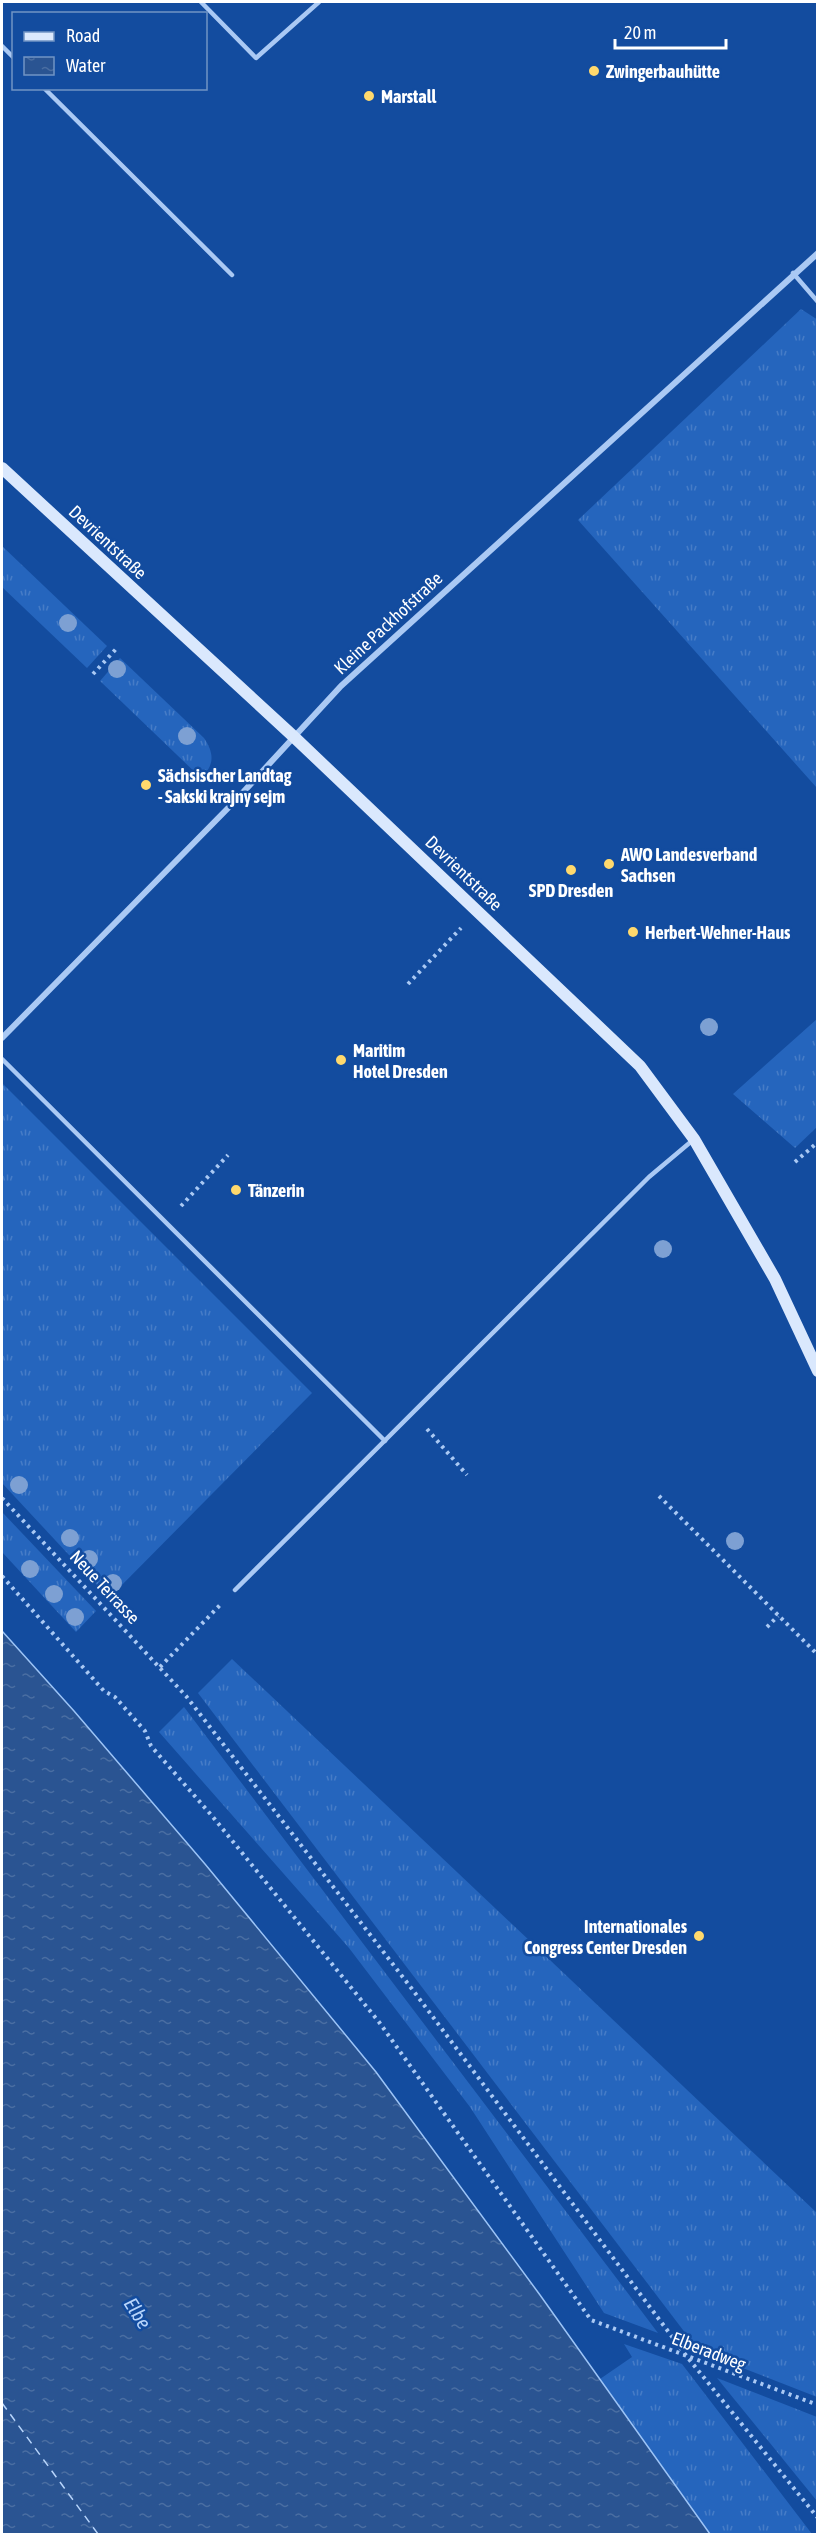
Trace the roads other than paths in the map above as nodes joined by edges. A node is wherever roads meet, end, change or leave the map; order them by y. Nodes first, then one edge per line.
1 (201, 2) edge
2 (319, 2) edge
3 (46, 90) edge
4 (818, 253) edge
5 (794, 273) junction
6 (232, 275) dead end
7 (818, 302) edge
8 (2, 468) edge
9 (293, 736) junction
10 (2, 1038) edge
11 (2, 1059) edge
12 (694, 1139) junction
13 (818, 1371) edge
14 (385, 1441) junction
15 (235, 1590) road end

1 - 2 lane
3 - 6 lane
4 - 5 street, Kleine Packhofstraße
5 - 7 lane
5 - 9 street, Kleine Packhofstraße
8 - 9 main road, Devrientstraße
9 - 10 street, Kleine Packhofstraße
9 - 12 main road, Devrientstraße
11 - 14 lane
12 - 13 main road, Devrientstraße
12 - 14 lane
14 - 15 lane

